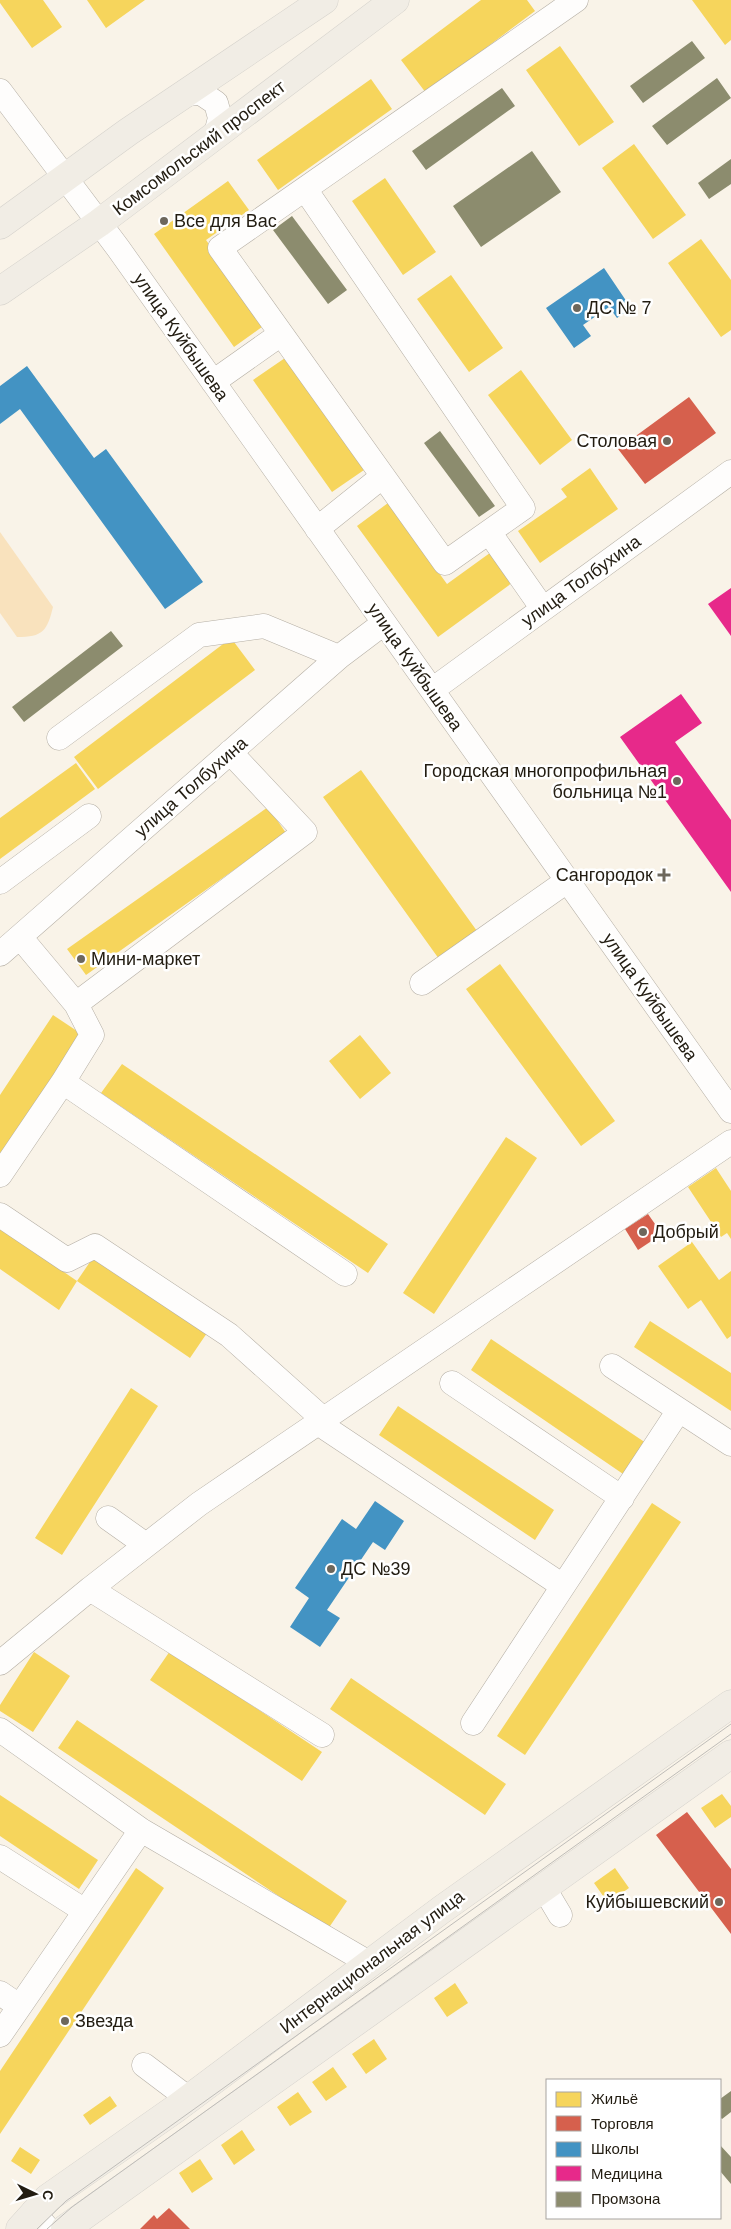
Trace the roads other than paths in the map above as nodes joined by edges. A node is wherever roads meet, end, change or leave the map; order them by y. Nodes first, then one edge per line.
1 (324, 0) edge
2 (394, 0) edge
3 (576, 0) edge
4 (550, 7) edge
5 (0, 91) edge
6 (184, 94) junction
7 (216, 134) junction
8 (65, 178) junction
9 (305, 189) junction
10 (99, 223) junction
11 (0, 225) edge
12 (0, 292) edge
13 (281, 334) junction
14 (213, 382) junction
15 (731, 472) edge
16 (382, 476) junction
17 (317, 529) junction
18 (489, 532) junction
19 (543, 609) junction
20 (384, 623) junction
21 (339, 657) junction
22 (432, 690) junction
23 (59, 738) dead end
24 (230, 752) junction
25 (89, 816) dead end
26 (567, 881) junction
27 (0, 882) edge
28 (20, 937) junction
29 (0, 954) edge
30 (422, 982) dead end
31 (76, 1004) junction
32 (63, 1082) junction
33 (728, 1100) edge
34 (731, 1142) edge
35 (0, 1175) edge
36 (0, 1215) edge
37 (345, 1274) dead end
38 (612, 1366) dead end
39 (452, 1382) dead end
40 (680, 1410) junction
41 (320, 1421) junction
42 (731, 1444) edge
43 (622, 1498) junction
44 (108, 1518) dead end
45 (146, 1545) junction
46 (563, 1586) junction
47 (90, 1589) junction
48 (0, 1663) edge
49 (731, 1704) edge
50 (473, 1723) dead end
51 (0, 1730) edge
52 (322, 1734) dead end
53 (731, 1754) edge
54 (141, 1830) junction
55 (0, 1857) edge
56 (544, 1888) junction
57 (85, 1911) junction
58 (560, 1915) dead end
59 (369, 1963) junction
60 (0, 1993) edge
61 (19, 2006) junction
62 (0, 2035) edge
63 (144, 2065) dead end
64 (189, 2099) junction
65 (34, 2223) edge
66 (65, 2229) edge

1 - 6 main road
2 - 7 main road, Комсомольский проспект
3 - 4 street
4 - 9 street
5 - 8 street
6 - 7 street
6 - 8 main road
7 - 10 main road, Комсомольский проспект
8 - 10 street, улица Куйбышева
8 - 11 main road
9 - 13 street
9 - 18 street
10 - 12 main road, Комсомольский проспект
10 - 14 street, улица Куйбышева
13 - 14 street
13 - 16 street
14 - 17 street, улица Куйбышева
15 - 19 street, улица Толбухина
16 - 17 street
16 - 18 street
17 - 20 street, улица Куйбышева
18 - 19 street
19 - 22 street, улица Толбухина
20 - 21 street, улица Толбухина
20 - 22 street, улица Куйбышева
21 - 23 street
21 - 24 street, улица Толбухина
22 - 26 street, улица Куйбышева
24 - 28 street, улица Толбухина
24 - 31 street
25 - 27 street
26 - 30 street
26 - 33 street, улица Куйбышева
28 - 29 street, улица Толбухина
28 - 31 street
31 - 32 street
32 - 35 street
32 - 37 street
34 - 41 street
36 - 41 street
38 - 40 street
39 - 43 street
40 - 42 street
40 - 43 street
41 - 45 street
41 - 46 street
43 - 46 street
44 - 45 street
45 - 47 street
46 - 50 street
47 - 48 street
47 - 52 street
49 - 59 main road, Интернациональная улица
51 - 54 street
53 - 56 main road, Интернациональная улица
54 - 57 street
54 - 59 street
55 - 57 street
56 - 58 street
56 - 66 main road, Интернациональная улица
57 - 61 street
59 - 64 main road, Интернациональная улица
60 - 61 street
61 - 62 street
63 - 64 street
64 - 65 main road, Интернациональная улица

